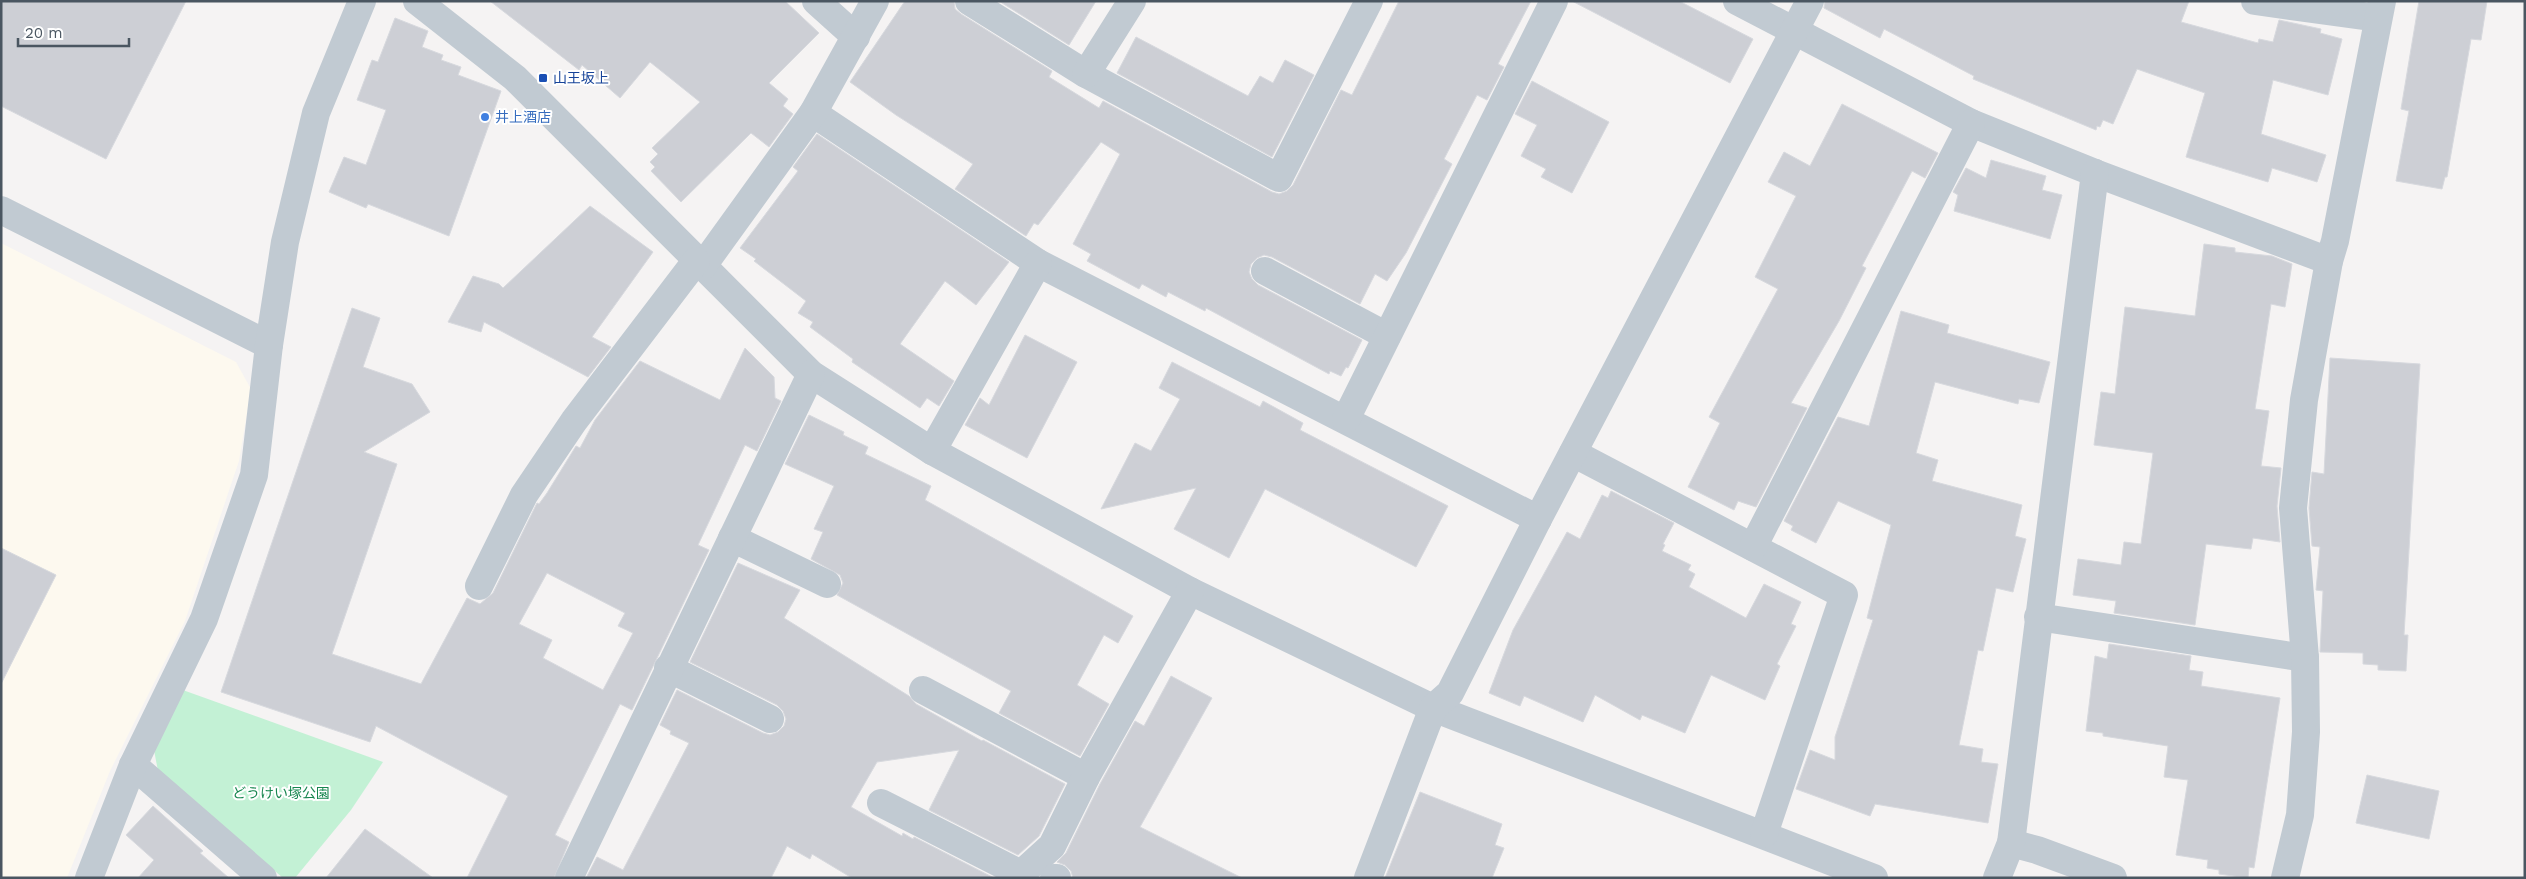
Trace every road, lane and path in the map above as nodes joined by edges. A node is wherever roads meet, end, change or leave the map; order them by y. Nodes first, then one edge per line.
1 (362, 1) edge
2 (418, 1) edge
3 (816, 1) edge
4 (876, 1) edge
5 (969, 1) edge
6 (1132, 1) edge
7 (1369, 1) edge
8 (1554, 1) edge
9 (1737, 1) edge
10 (1810, 1) edge
11 (2255, 1) edge
12 (2380, 9) edge
13 (1795, 31) junction
14 (856, 37) junction
15 (1086, 74) junction
16 (813, 113) junction
17 (1971, 123) junction
18 (2095, 173) junction
19 (1, 210) edge
20 (2329, 261) junction
21 (1038, 263) junction
22 (699, 264) junction
23 (1265, 271) dead end
24 (1387, 336) junction
25 (269, 345) junction
26 (811, 374) junction
27 (1346, 419) junction
28 (932, 451) junction
29 (1573, 453) junction
30 (1538, 519) junction
31 (732, 538) junction
32 (1753, 547) junction
33 (827, 584) dead end
34 (478, 586) dead end
35 (1190, 590) junction
36 (2038, 617) junction
37 (2305, 658) junction
38 (668, 668) junction
39 (923, 690) dead end
40 (1433, 708) junction
41 (770, 719) dead end
42 (133, 764) junction
43 (1086, 777) junction
44 (881, 802) dead end
45 (1764, 834) junction
46 (2011, 843) junction
47 (1024, 876) edge
48 (89, 878) edge
49 (263, 878) edge
50 (569, 878) edge
51 (1368, 878) edge
52 (1874, 878) edge
53 (1997, 878) edge
54 (2114, 878) edge
55 (2285, 878) edge

1 - 25 street
2 - 22 street
3 - 14 street
4 - 14 street
5 - 15 street
6 - 15 street
7 - 15 street
8 - 24 street
9 - 13 street
10 - 13 street
11 - 12 street
12 - 20 street
13 - 17 street
13 - 29 street
14 - 16 street
16 - 21 street
16 - 22 street
17 - 18 street
17 - 32 street
18 - 20 street
18 - 36 street
19 - 25 street
20 - 37 street
21 - 27 street
21 - 28 street
22 - 26 street
22 - 34 street
23 - 24 street
24 - 27 street
25 - 42 street
26 - 28 street
26 - 31 street
27 - 30 street
28 - 35 street
29 - 30 street
29 - 32 street
30 - 40 street
31 - 33 street
31 - 38 street
32 - 45 street
35 - 40 street
35 - 43 street
36 - 37 street
36 - 46 street
37 - 55 street
38 - 41 street
38 - 50 street
39 - 43 street
40 - 45 street
40 - 51 street
42 - 48 street
42 - 49 street
43 - 47 street
44 - 47 street
45 - 52 street
46 - 53 street
46 - 54 street

